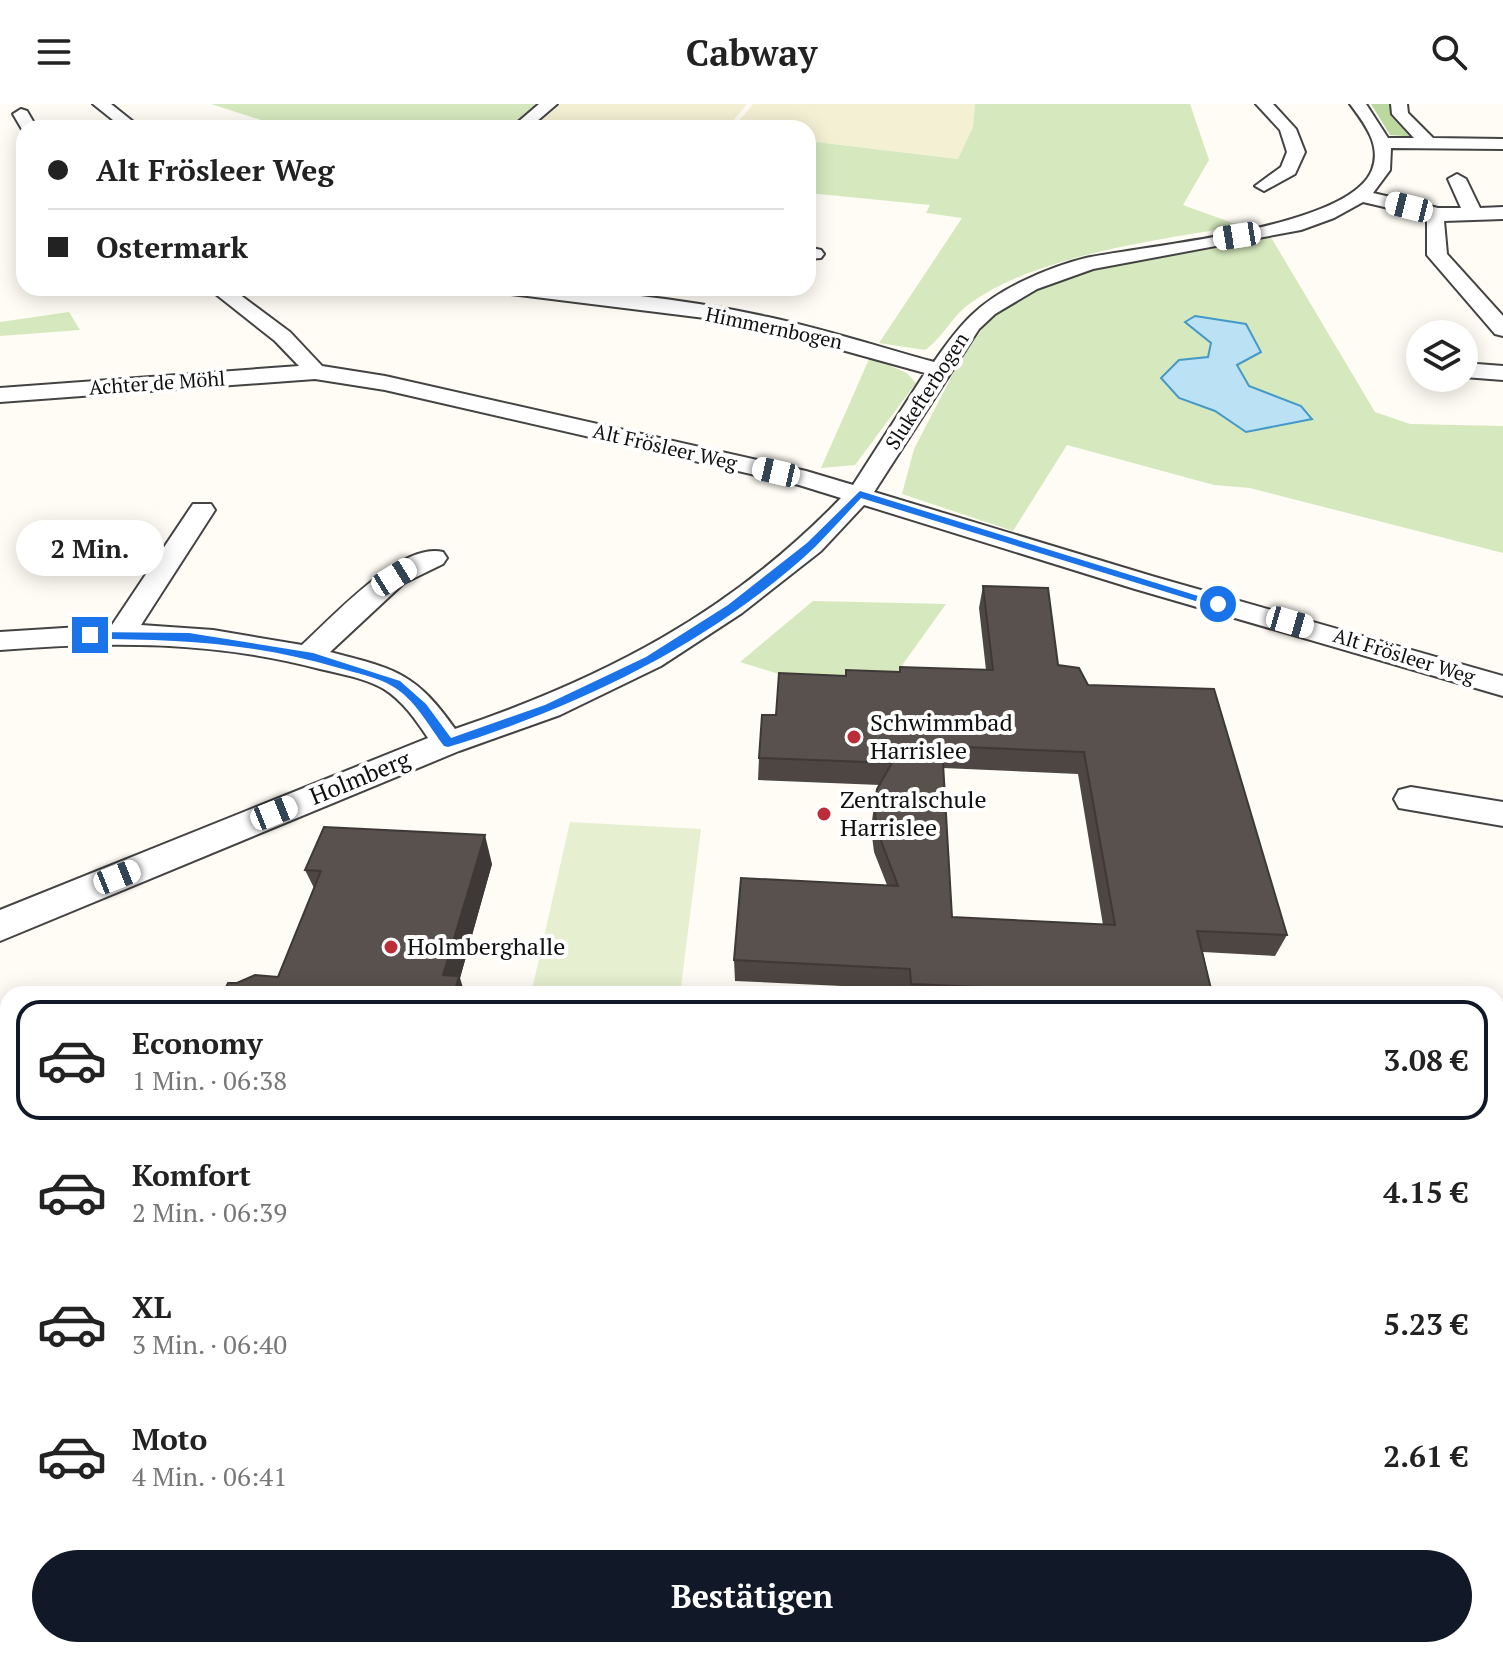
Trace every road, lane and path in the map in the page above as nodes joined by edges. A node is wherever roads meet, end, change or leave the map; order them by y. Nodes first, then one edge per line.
1 (101, 104) edge
2 (549, 104) edge
3 (1264, 104) edge
4 (1358, 104) edge
5 (1399, 104) edge
6 (122, 120) edge
7 (529, 120) edge
8 (1381, 143) junction
9 (1503, 144) edge
10 (1437, 145) junction
11 (1264, 186) dead end
12 (1361, 196) junction
13 (1473, 213) junction
14 (1503, 213) edge
15 (1438, 214) junction
16 (228, 296) edge
17 (635, 296) edge
18 (1499, 321) edge
19 (939, 370) junction
20 (1478, 371) edge
21 (315, 372) junction
22 (1503, 373) edge
23 (0, 395) edge
24 (860, 494) junction
25 (202, 510) dead end
26 (433, 558) dead end
27 (121, 634) junction
28 (0, 641) edge
29 (309, 655) junction
30 (1503, 686) edge
31 (448, 743) junction
32 (1411, 799) dead end
33 (1503, 814) edge
34 (0, 926) edge

1 - 6 street
2 - 7 street
3 - 11 street
4 - 8 street
5 - 10 street
8 - 10 street
8 - 12 street
9 - 10 street
10 - 13 street
12 - 15 street
12 - 19 street, Slukefterbogen
13 - 14 street
13 - 15 street
15 - 18 street
16 - 21 street
17 - 19 street, Himmernbogen
19 - 24 street, Slukefterbogen
20 - 22 street
21 - 23 street, Achter de Möhl
21 - 24 street, Alt Frösleer Weg
24 - 30 street, Alt Frösleer Weg
24 - 31 street, Holmberg
25 - 27 street
26 - 29 street
27 - 28 street
27 - 29 street
29 - 31 street
31 - 34 street, Holmberg
32 - 33 street

